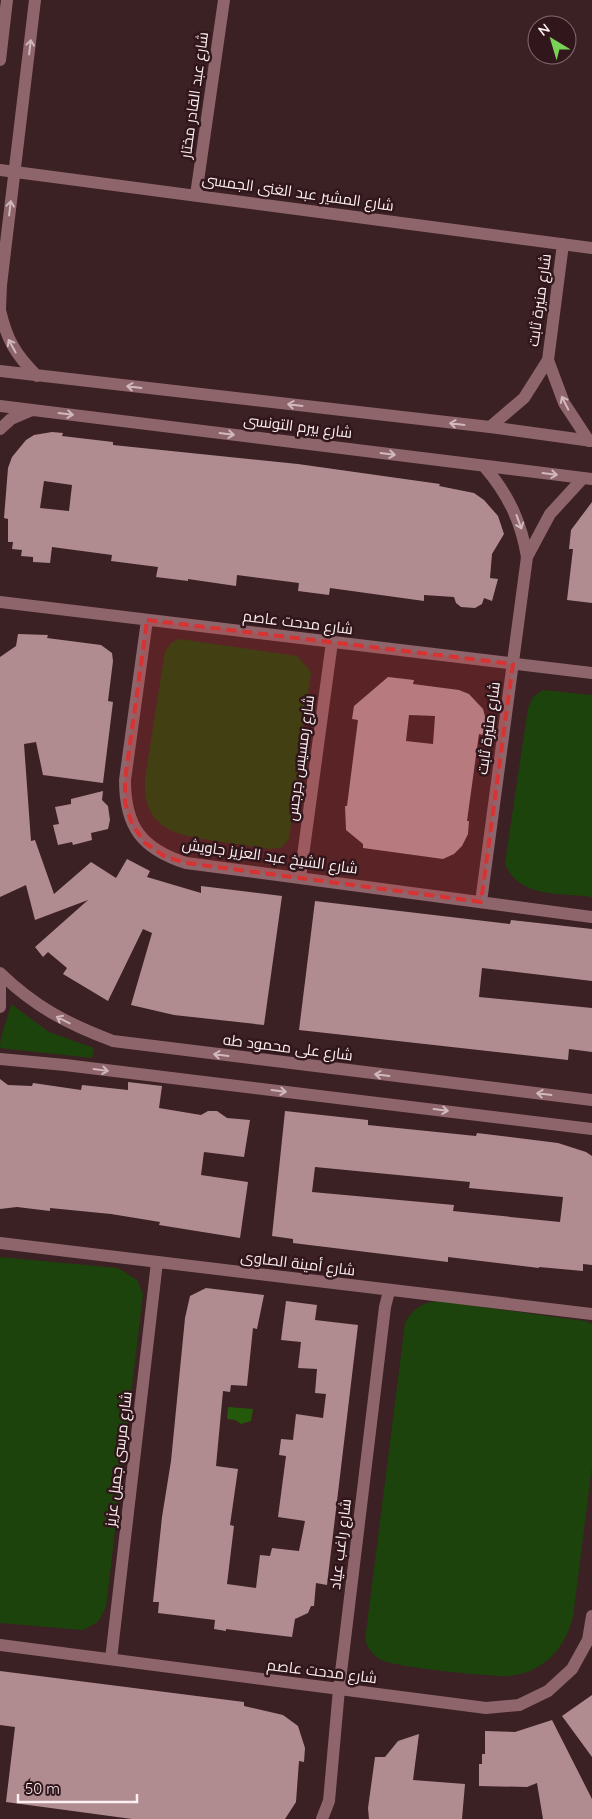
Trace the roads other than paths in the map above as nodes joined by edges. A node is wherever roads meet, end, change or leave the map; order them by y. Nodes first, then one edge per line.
1 (7, 0) edge
2 (35, 0) edge
3 (224, 0) edge
4 (0, 60) edge
5 (0, 170) edge
6 (14, 172) junction
7 (196, 195) junction
8 (563, 244) junction
9 (592, 248) edge
10 (0, 309) edge
11 (548, 360) junction
12 (0, 371) edge
13 (37, 376) junction
14 (0, 406) edge
15 (32, 410) junction
16 (490, 427) junction
17 (0, 429) edge
18 (591, 441) edge
19 (484, 466) junction
20 (587, 479) edge
21 (527, 558) junction
22 (0, 602) edge
23 (147, 620) junction
24 (332, 642) junction
25 (513, 664) junction
26 (592, 674) edge
27 (300, 878) junction
28 (481, 902) junction
29 (592, 917) edge
30 (0, 973) edge
31 (0, 985) edge
32 (0, 1007) edge
33 (0, 1059) edge
34 (592, 1100) edge
35 (592, 1129) edge
36 (0, 1244) edge
37 (157, 1262) junction
38 (389, 1291) junction
39 (592, 1314) edge
40 (592, 1616) edge
41 (0, 1645) edge
42 (111, 1659) junction
43 (339, 1689) junction
44 (329, 1802) junction
45 (322, 1819) edge
46 (334, 1819) edge

1 - 4 street
6 -> 2 street
3 - 7 street, شارع عبد القادر مختار
5 - 6 street, شارع المشير عبد الغنى الجمسى
6 - 7 street, شارع المشير عبد الغنى الجمسى
10 -> 6 street
7 - 8 street, شارع المشير عبد الغنى الجمسى
8 - 9 street, شارع المشير عبد الغنى الجمسى
8 - 11 street, شارع منيرة ثابت
13 -> 10 street
11 - 16 street, شارع منيرة ثابت
18 -> 11 street, شارع منيرة ثابت
12 - 13 street, شارع بيرم التونسى
16 -> 13 street, شارع بيرم التونسى
14 - 15 street, شارع بيرم التونسى
15 - 17 street
15 -> 19 street, شارع بيرم التونسى
16 - 18 street, شارع بيرم التونسى
19 -> 20 street, شارع بيرم التونسى
19 -> 21 street, شارع منيرة ثابت
20 - 21 street, شارع منيرة ثابت
21 - 25 street, شارع منيرة ثابت
22 - 23 street, شارع مدحت عاصم
23 - 24 street, شارع مدحت عاصم
23 - 27 street, شارع الشيخ عبد العزيز جاويش
24 - 25 street, شارع مدحت عاصم
24 - 27 street, شارع رمسيس جرجس
25 - 26 street, شارع مدحت عاصم
25 - 28 street, شارع منيرة ثابت
27 - 28 street, شارع الشيخ عبد العزيز جاويش
28 - 29 street, شارع الشيخ عبد العزيز جاويش
34 -> 30 street, شارع على محمود طه
31 - 32 street
33 -> 35 street
36 - 37 street, شارع أمينة الصاوى
37 - 38 street, شارع أمينة الصاوى
37 - 42 street, شارع مرسى جميل عزيز
38 - 39 street, شارع أمينة الصاوى
38 - 43 street, شارع راغب عياد
40 - 43 street, شارع مدحت عاصم
41 - 42 street, شارع مدحت عاصم
42 - 43 street, شارع مدحت عاصم
43 - 44 street, شارع راغب عياد
44 - 45 street, شارع راغب عياد
44 - 46 street, شارع راغب عياد

